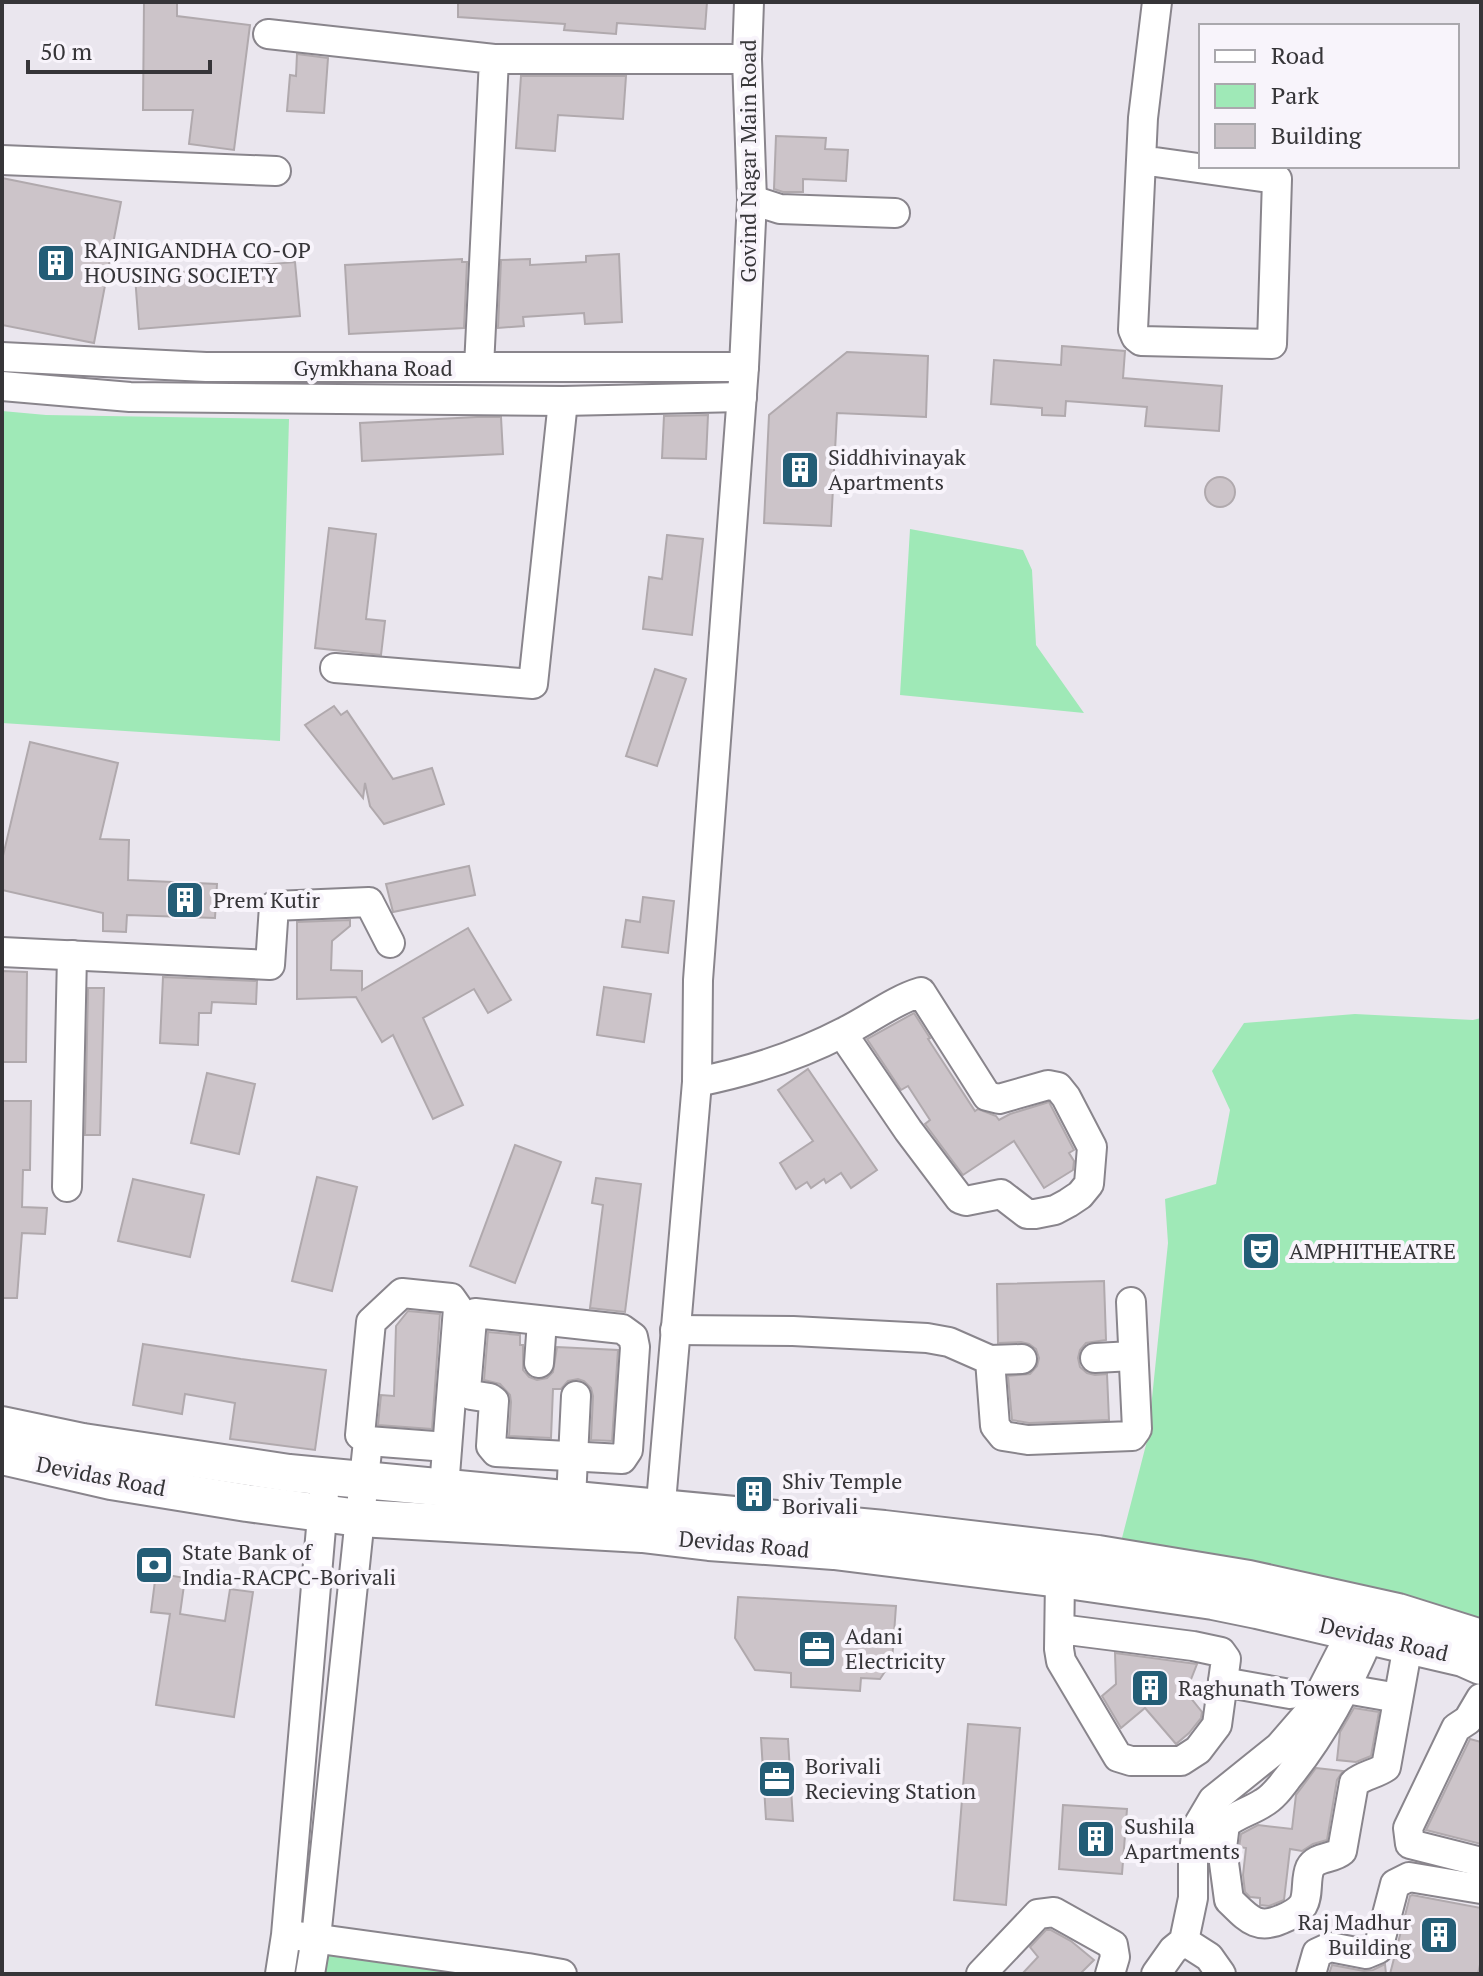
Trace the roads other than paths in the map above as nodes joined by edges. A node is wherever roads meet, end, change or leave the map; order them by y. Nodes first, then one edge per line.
1 (749, 2) edge
2 (1157, 2) edge
3 (268, 34) dead end
4 (494, 59) junction
5 (747, 59) junction
6 (2, 160) edge
7 (1141, 160) junction
8 (276, 171) dead end
9 (752, 200) junction
10 (895, 213) dead end
11 (2, 357) edge
12 (479, 367) junction
13 (744, 367) junction
14 (2, 386) edge
15 (742, 397) junction
16 (563, 401) junction
17 (335, 668) dead end
18 (390, 943) dead end
19 (2, 952) edge
20 (72, 955) junction
21 (842, 1033) junction
22 (697, 1082) junction
23 (67, 1187) dead end
24 (1131, 1302) dead end
25 (542, 1321) junction
26 (675, 1330) junction
27 (1133, 1356) junction
28 (1095, 1358) dead end
29 (1022, 1359) dead end
30 (990, 1360) junction
31 (539, 1363) dead end
32 (576, 1396) dead end
33 (2, 1425) edge
34 (368, 1441) junction
35 (447, 1447) junction
36 (2, 1456) edge
37 (573, 1457) junction
38 (325, 1476) junction
39 (363, 1481) junction
40 (444, 1488) junction
41 (571, 1499) junction
42 (322, 1513) junction
43 (359, 1518) junction
44 (659, 1522) junction
45 (1060, 1579) junction
46 (1060, 1629) junction
47 (1361, 1633) junction
48 (1481, 1638) edge
49 (1408, 1645) junction
50 (1481, 1666) edge
51 (1223, 1682) junction
52 (1346, 1689) junction
53 (1290, 1694) dead end
54 (1398, 1698) junction
55 (1477, 1715) edge
56 (1481, 1862) edge
57 (1481, 1889) edge
58 (286, 1935) junction
59 (316, 1938) junction
60 (1184, 1941) junction
61 (280, 1974) edge
62 (310, 1974) edge
63 (562, 1974) edge
64 (981, 1974) edge
65 (1110, 1974) edge
66 (1156, 1974) edge
67 (1221, 1974) edge
68 (1311, 1974) edge

1 - 5 street, Govind Nagar Main Road
2 - 7 street
3 - 4 street
4 - 5 street
4 - 12 street
5 - 9 street, Govind Nagar Main Road
6 - 8 street
7 - 7 street
9 - 10 street
9 - 13 street, Govind Nagar Main Road
11 - 12 street, Gymkhana Road
12 - 13 street, Gymkhana Road
13 - 15 street, Govind Nagar Main Road
14 - 16 street, Gymkhana Road
15 - 16 street, Gymkhana Road
15 - 22 street, Govind Nagar Main Road
16 - 17 street
18 - 20 street
19 - 20 street
20 - 23 street
21 - 21 street
21 - 22 street
22 - 26 street, Govind Nagar Main Road
24 - 27 street
25 - 31 street
25 - 37 street
25 - 37 street
26 - 30 street
26 - 44 street, Govind Nagar Main Road
27 - 28 street
27 - 30 street
29 - 30 street
32 - 37 street
33 - 38 main road, Devidas Road
34 - 35 street
34 - 35 street
34 - 39 street
35 - 40 street
36 - 42 main road, Devidas Road
37 - 41 street
38 - 39 main road, Devidas Road
38 - 42 street
39 - 40 main road, Devidas Road
39 - 43 street
40 - 41 main road, Devidas Road
41 - 44 main road, Devidas Road
42 - 43 main road, Devidas Road
42 - 58 street
43 - 44 main road, Devidas Road
43 - 59 street
44 - 45 main road, Devidas Road
44 - 48 main road, Devidas Road
45 - 46 street
45 - 47 main road, Devidas Road
46 - 51 street
46 - 51 street
47 - 49 main road, Devidas Road
47 - 52 street
47 - 60 street
49 - 50 main road, Devidas Road
49 - 54 street
51 - 53 street
52 - 54 street
52 - 54 street
55 - 56 street
57 - 68 street
58 - 59 street
58 - 61 street
59 - 62 street
59 - 63 street
60 - 66 street
60 - 67 street
64 - 65 street

